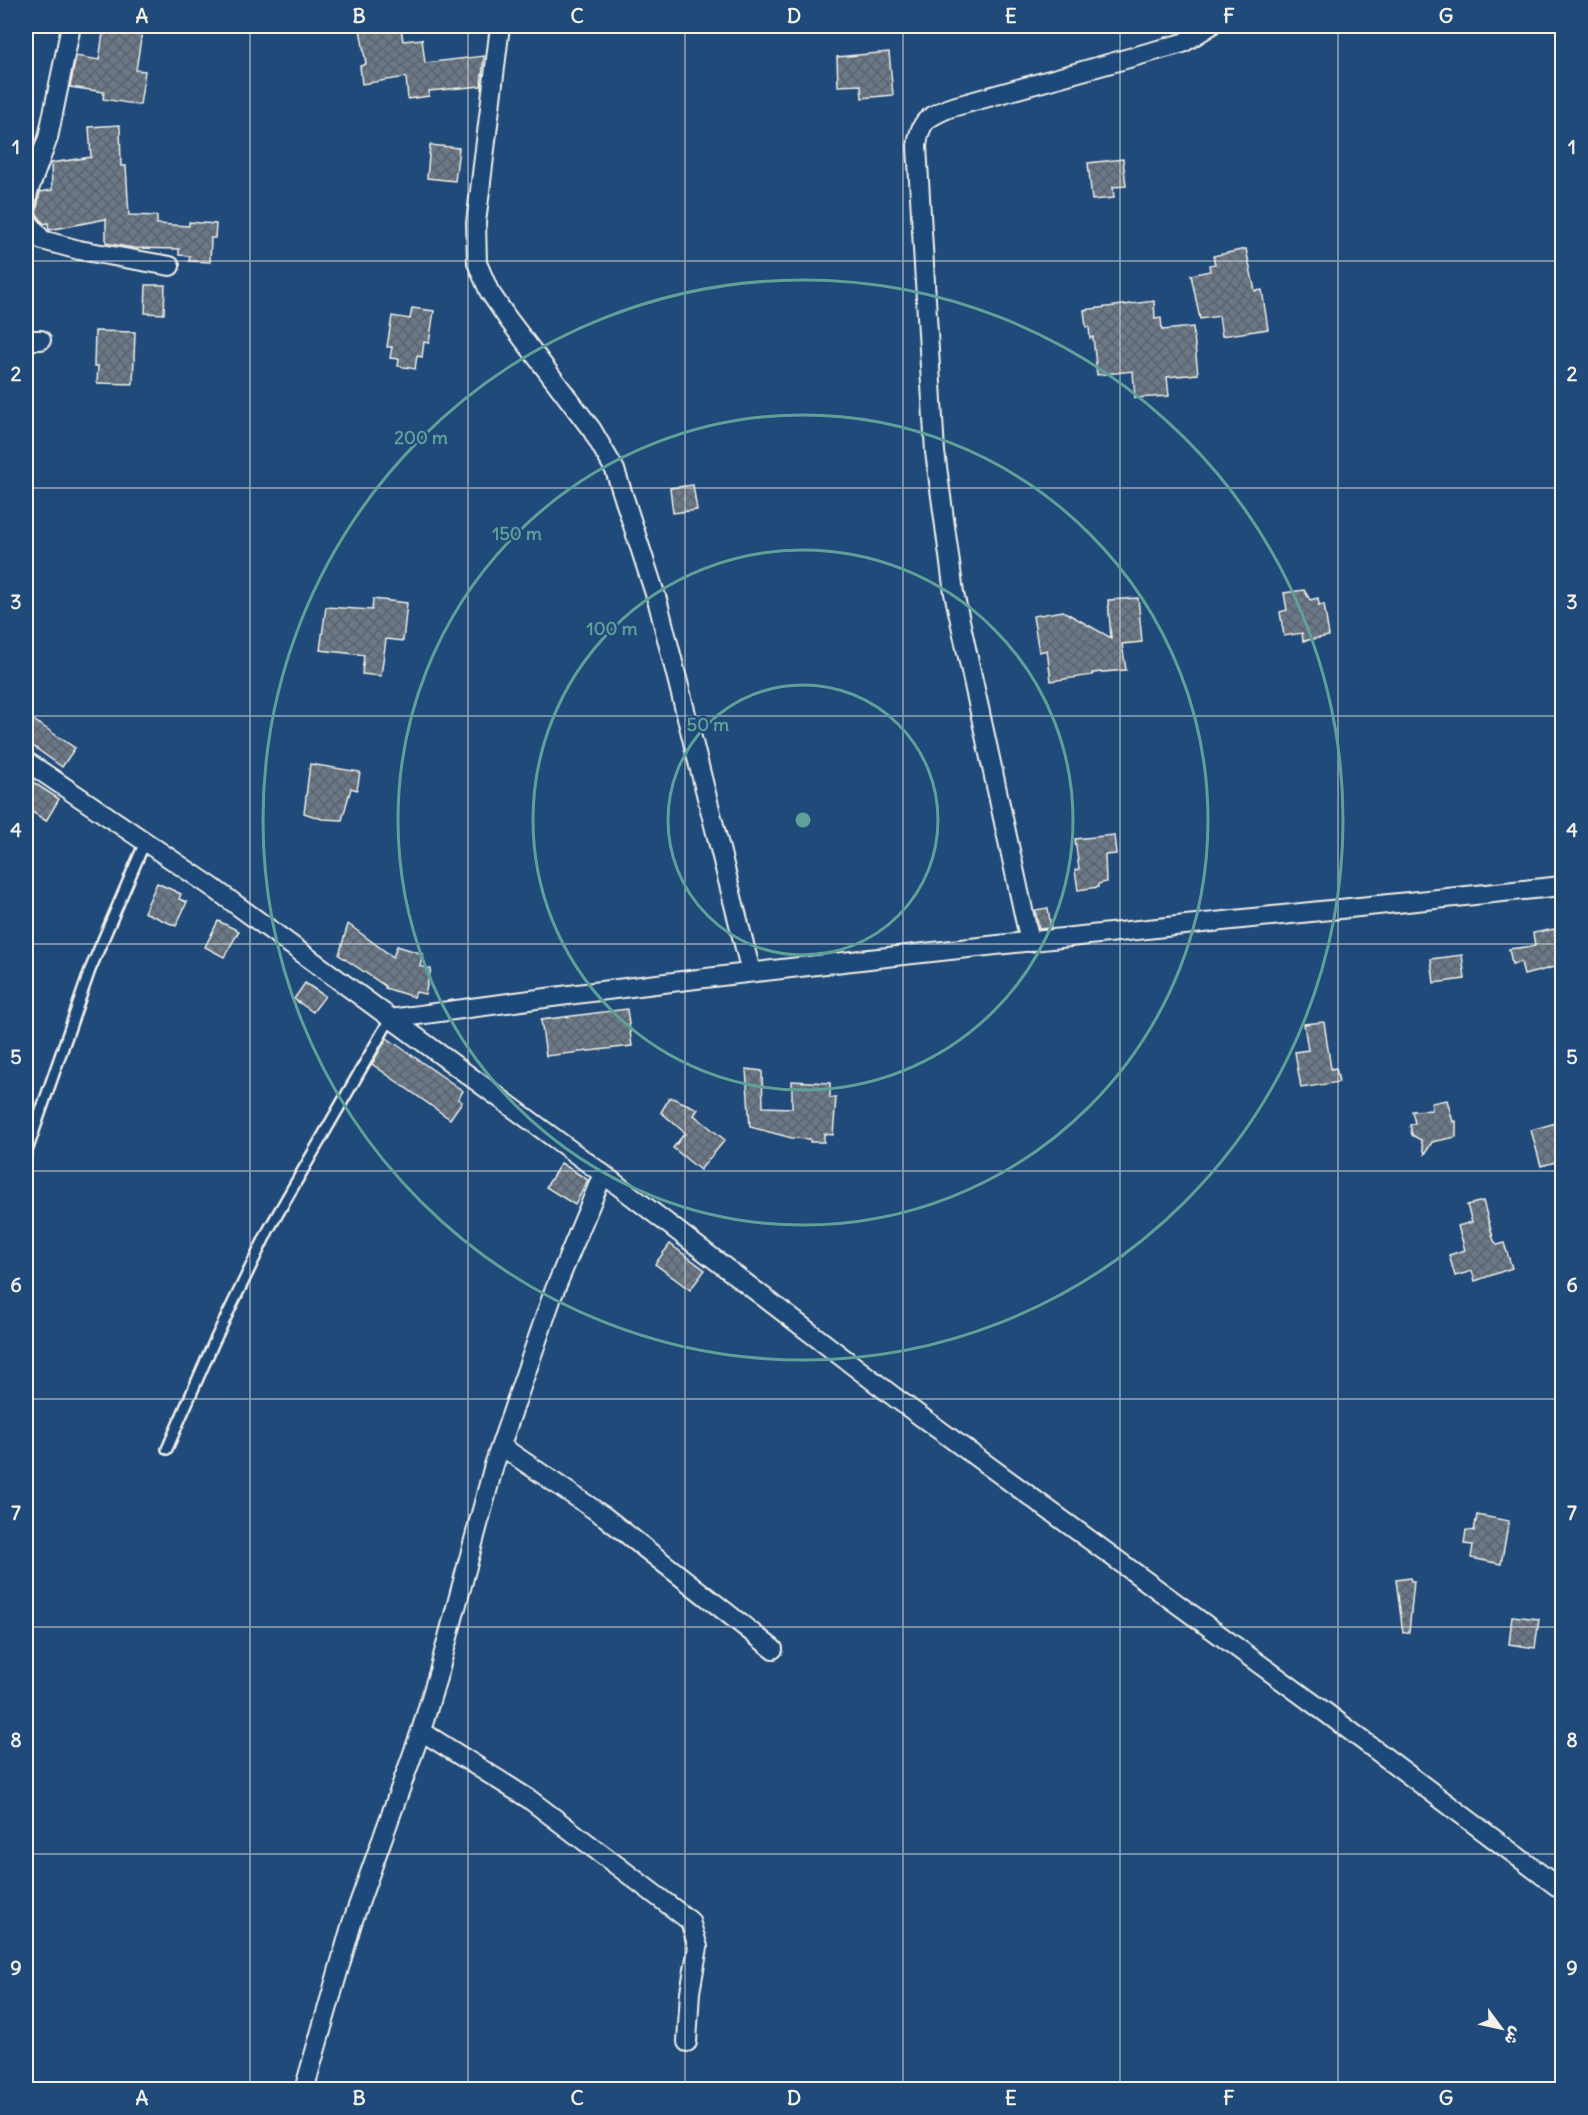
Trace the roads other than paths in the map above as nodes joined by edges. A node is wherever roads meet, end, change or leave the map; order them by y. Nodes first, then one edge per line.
1 (71, 26) edge
2 (500, 26) edge
3 (1210, 26) edge
4 (26, 208) edge
5 (26, 219) edge
6 (170, 266) dead end
7 (26, 761) edge
8 (145, 842) junction
9 (1563, 886) edge
10 (1030, 942) junction
11 (751, 972) junction
12 (390, 1019) junction
13 (26, 1154) edge
14 (603, 1174) junction
15 (501, 1446) junction
16 (167, 1449) dead end
17 (773, 1649) dead end
18 (421, 1731) junction
19 (1563, 1890) edge
20 (687, 2042) dead end
21 (304, 2090) edge

1 - 4 street
2 - 11 street
3 - 10 street
5 - 6 street
7 - 8 street
8 - 12 street
8 - 13 lane
9 - 10 street
10 - 11 street
11 - 12 street
12 - 14 street
12 - 16 lane
14 - 15 street
14 - 19 street
15 - 17 street
15 - 18 street
18 - 20 street
18 - 21 street

